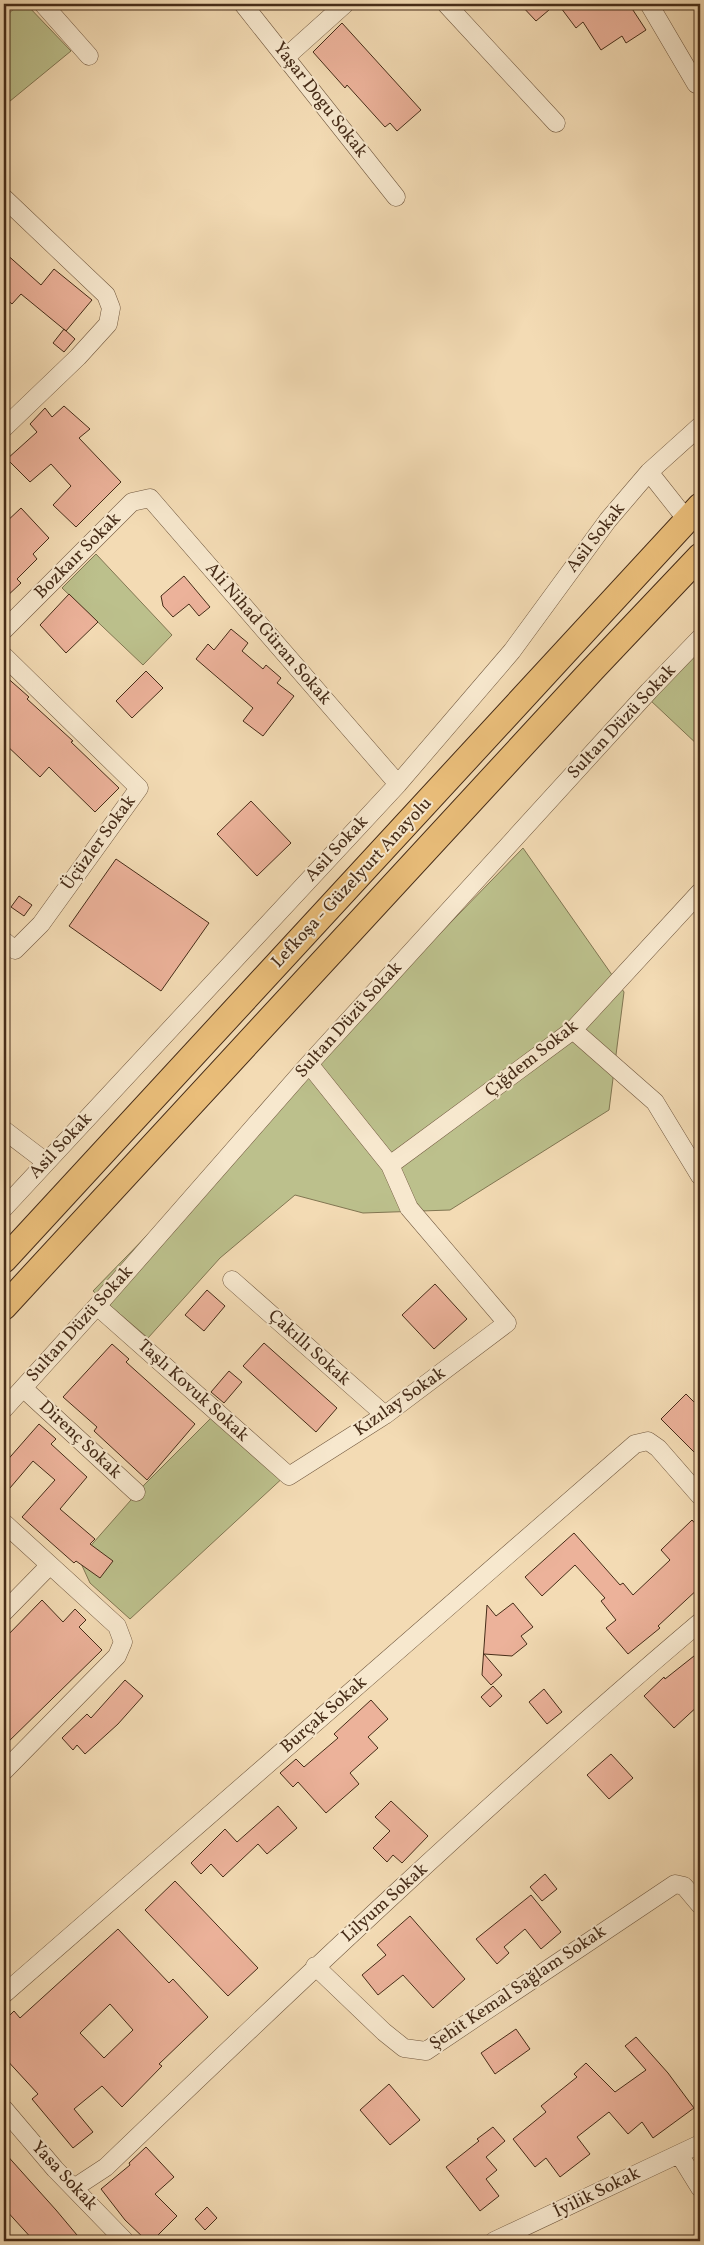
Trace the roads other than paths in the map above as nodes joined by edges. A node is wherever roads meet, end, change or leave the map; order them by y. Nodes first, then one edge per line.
1 (43, 4) edge
2 (242, 4) edge
3 (345, 4) edge
4 (446, 4) edge
5 (649, 4) edge
6 (89, 56) dead end
7 (286, 57) junction
8 (696, 84) dead end
9 (556, 122) dead end
10 (4, 198) edge
11 (396, 198) dead end
12 (7, 418) edge
13 (700, 426) edge
14 (649, 472) junction
15 (132, 502) joint
16 (694, 513) edge
17 (700, 556) edge
18 (4, 630) edge
19 (700, 638) edge
20 (4, 656) edge
21 (398, 784) junction
22 (700, 892) edge
23 (9, 946) edge
24 (573, 1030) junction
25 (308, 1064) junction
26 (4, 1130) edge
27 (46, 1162) junction
28 (390, 1165) junction
29 (700, 1176) edge
30 (4, 1208) edge
31 (4, 1260) edge
32 (232, 1280) dead end
33 (97, 1306) junction
34 (4, 1307) edge
35 (23, 1388) junction
36 (4, 1409) edge
37 (385, 1415) junction
38 (289, 1476) joint
39 (136, 1492) dead end
40 (700, 1496) edge
41 (4, 1523) edge
42 (50, 1565) junction
43 (4, 1612) edge
44 (700, 1622) edge
45 (4, 1771) edge
46 (700, 1905) edge
47 (315, 1966) junction
48 (4, 1994) edge
49 (4, 2109) edge
50 (700, 2144) edge
51 (679, 2154) junction
52 (74, 2188) junction
53 (700, 2188) edge
54 (503, 2240) edge
55 (125, 2241) edge

1 - 6 street
2 - 7 street, Yaşar Dogu Sokak
3 - 7 street
4 - 9 street
5 - 8 street
7 - 11 street, Yaşar Dogu Sokak
10 - 12 street
13 - 14 street, Asil Sokak
14 - 16 street
14 - 21 street, Asil Sokak
15 - 18 street, Bozkaır Sokak
15 - 21 street, Ali Nihad Güran Sokak
16 - 31 highway, Lefkoşa - Güzelyurt Anayolu
17 - 34 highway, Lefkoşa - Güzelyurt Anayolu
19 - 25 street, Sultan Düzü Sokak
20 - 23 street, Üçüzler Sokak
21 - 27 street, Asil Sokak
22 - 24 street, Çığdem Sokak
24 - 28 street, Çığdem Sokak
24 - 29 street
25 - 28 street
25 - 33 street, Sultan Düzü Sokak
26 - 27 street
27 - 30 street, Asil Sokak
28 - 37 street, Kızılay Sokak
32 - 37 street, Çakıllı Sokak
33 - 35 street, Sultan Düzü Sokak
33 - 38 street, Taşlı Kovuk Sokak
35 - 36 street, Sultan Düzü Sokak
35 - 39 street, Direnç Sokak
37 - 38 street, Kızılay Sokak
40 - 48 street, Burçak Sokak
41 - 42 street
42 - 43 street
42 - 45 street
44 - 47 street, Lilyum Sokak
46 - 47 street, Şehit Kemal Sağlam Sokak
47 - 52 street, Lilyum Sokak
49 - 52 street, Yasa Sokak
50 - 51 street, İyilik Sokak
51 - 53 street
51 - 54 street, İyilik Sokak
52 - 55 street, Yasa Sokak

